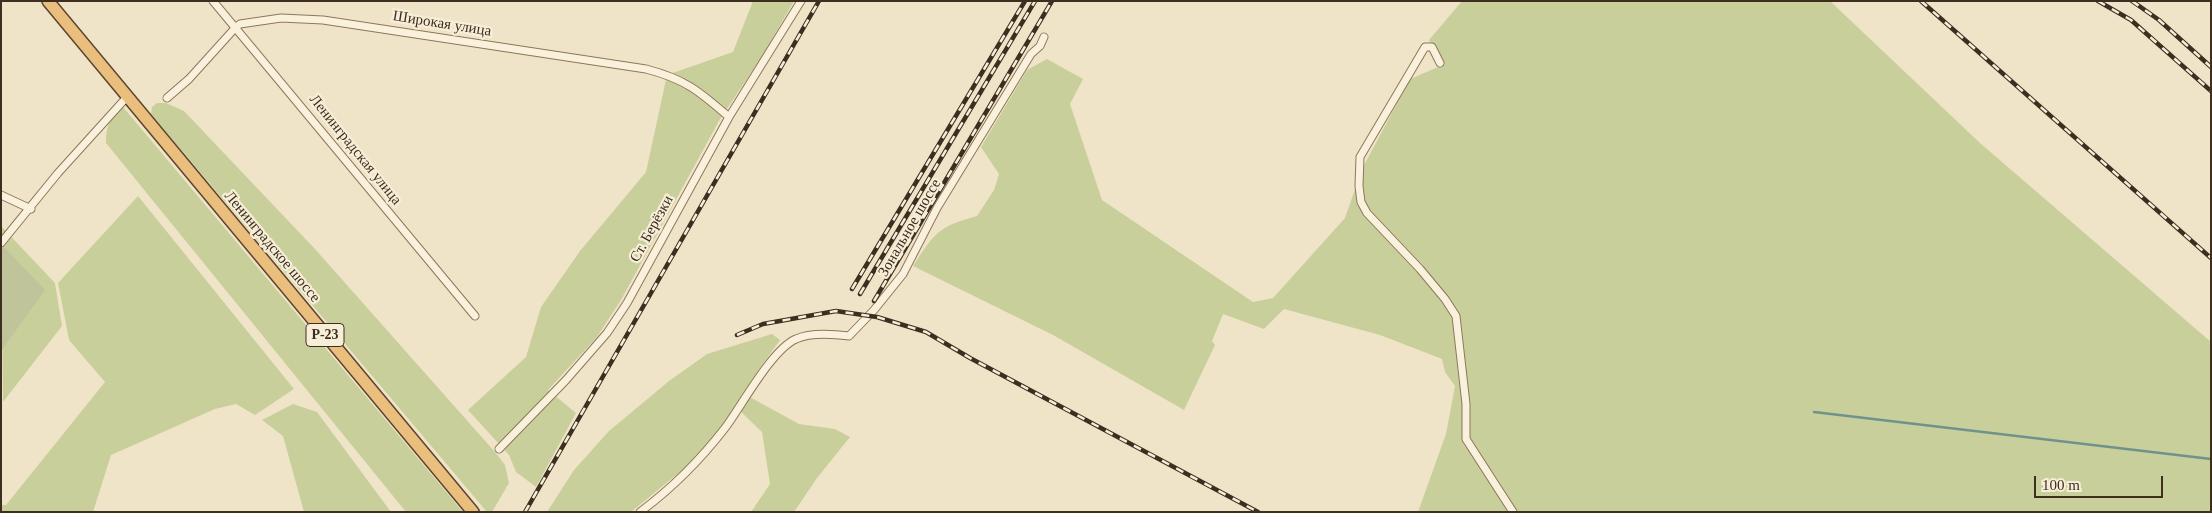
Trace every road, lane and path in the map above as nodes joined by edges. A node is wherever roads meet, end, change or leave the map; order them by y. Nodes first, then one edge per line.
1 (48, 1) edge
2 (213, 1) edge
3 (801, 1) edge
4 (236, 27) junction
5 (1044, 37) dead end
6 (1440, 63) dead end
7 (126, 98) junction
8 (167, 98) dead end
9 (728, 117) junction
10 (1, 195) edge
11 (31, 209) junction
12 (1, 242) edge
13 (475, 316) dead end
14 (499, 449) dead end
15 (473, 512) edge
16 (640, 512) edge
17 (1513, 512) edge

1 - 7 highway, Ленинградское шоссе / Р-23
2 - 4 street, Ленинградская улица
3 - 9 street, Ст. Берёзки
4 - 8 street
4 - 9 street, Широкая улица
4 - 13 street, Ленинградская улица
5 - 16 street, Зональное шоссе
6 - 17 street
7 - 11 street
7 - 15 highway, Ленинградское шоссе / Р-23
9 - 14 street, Ст. Берёзки
10 - 11 street
11 - 12 street

